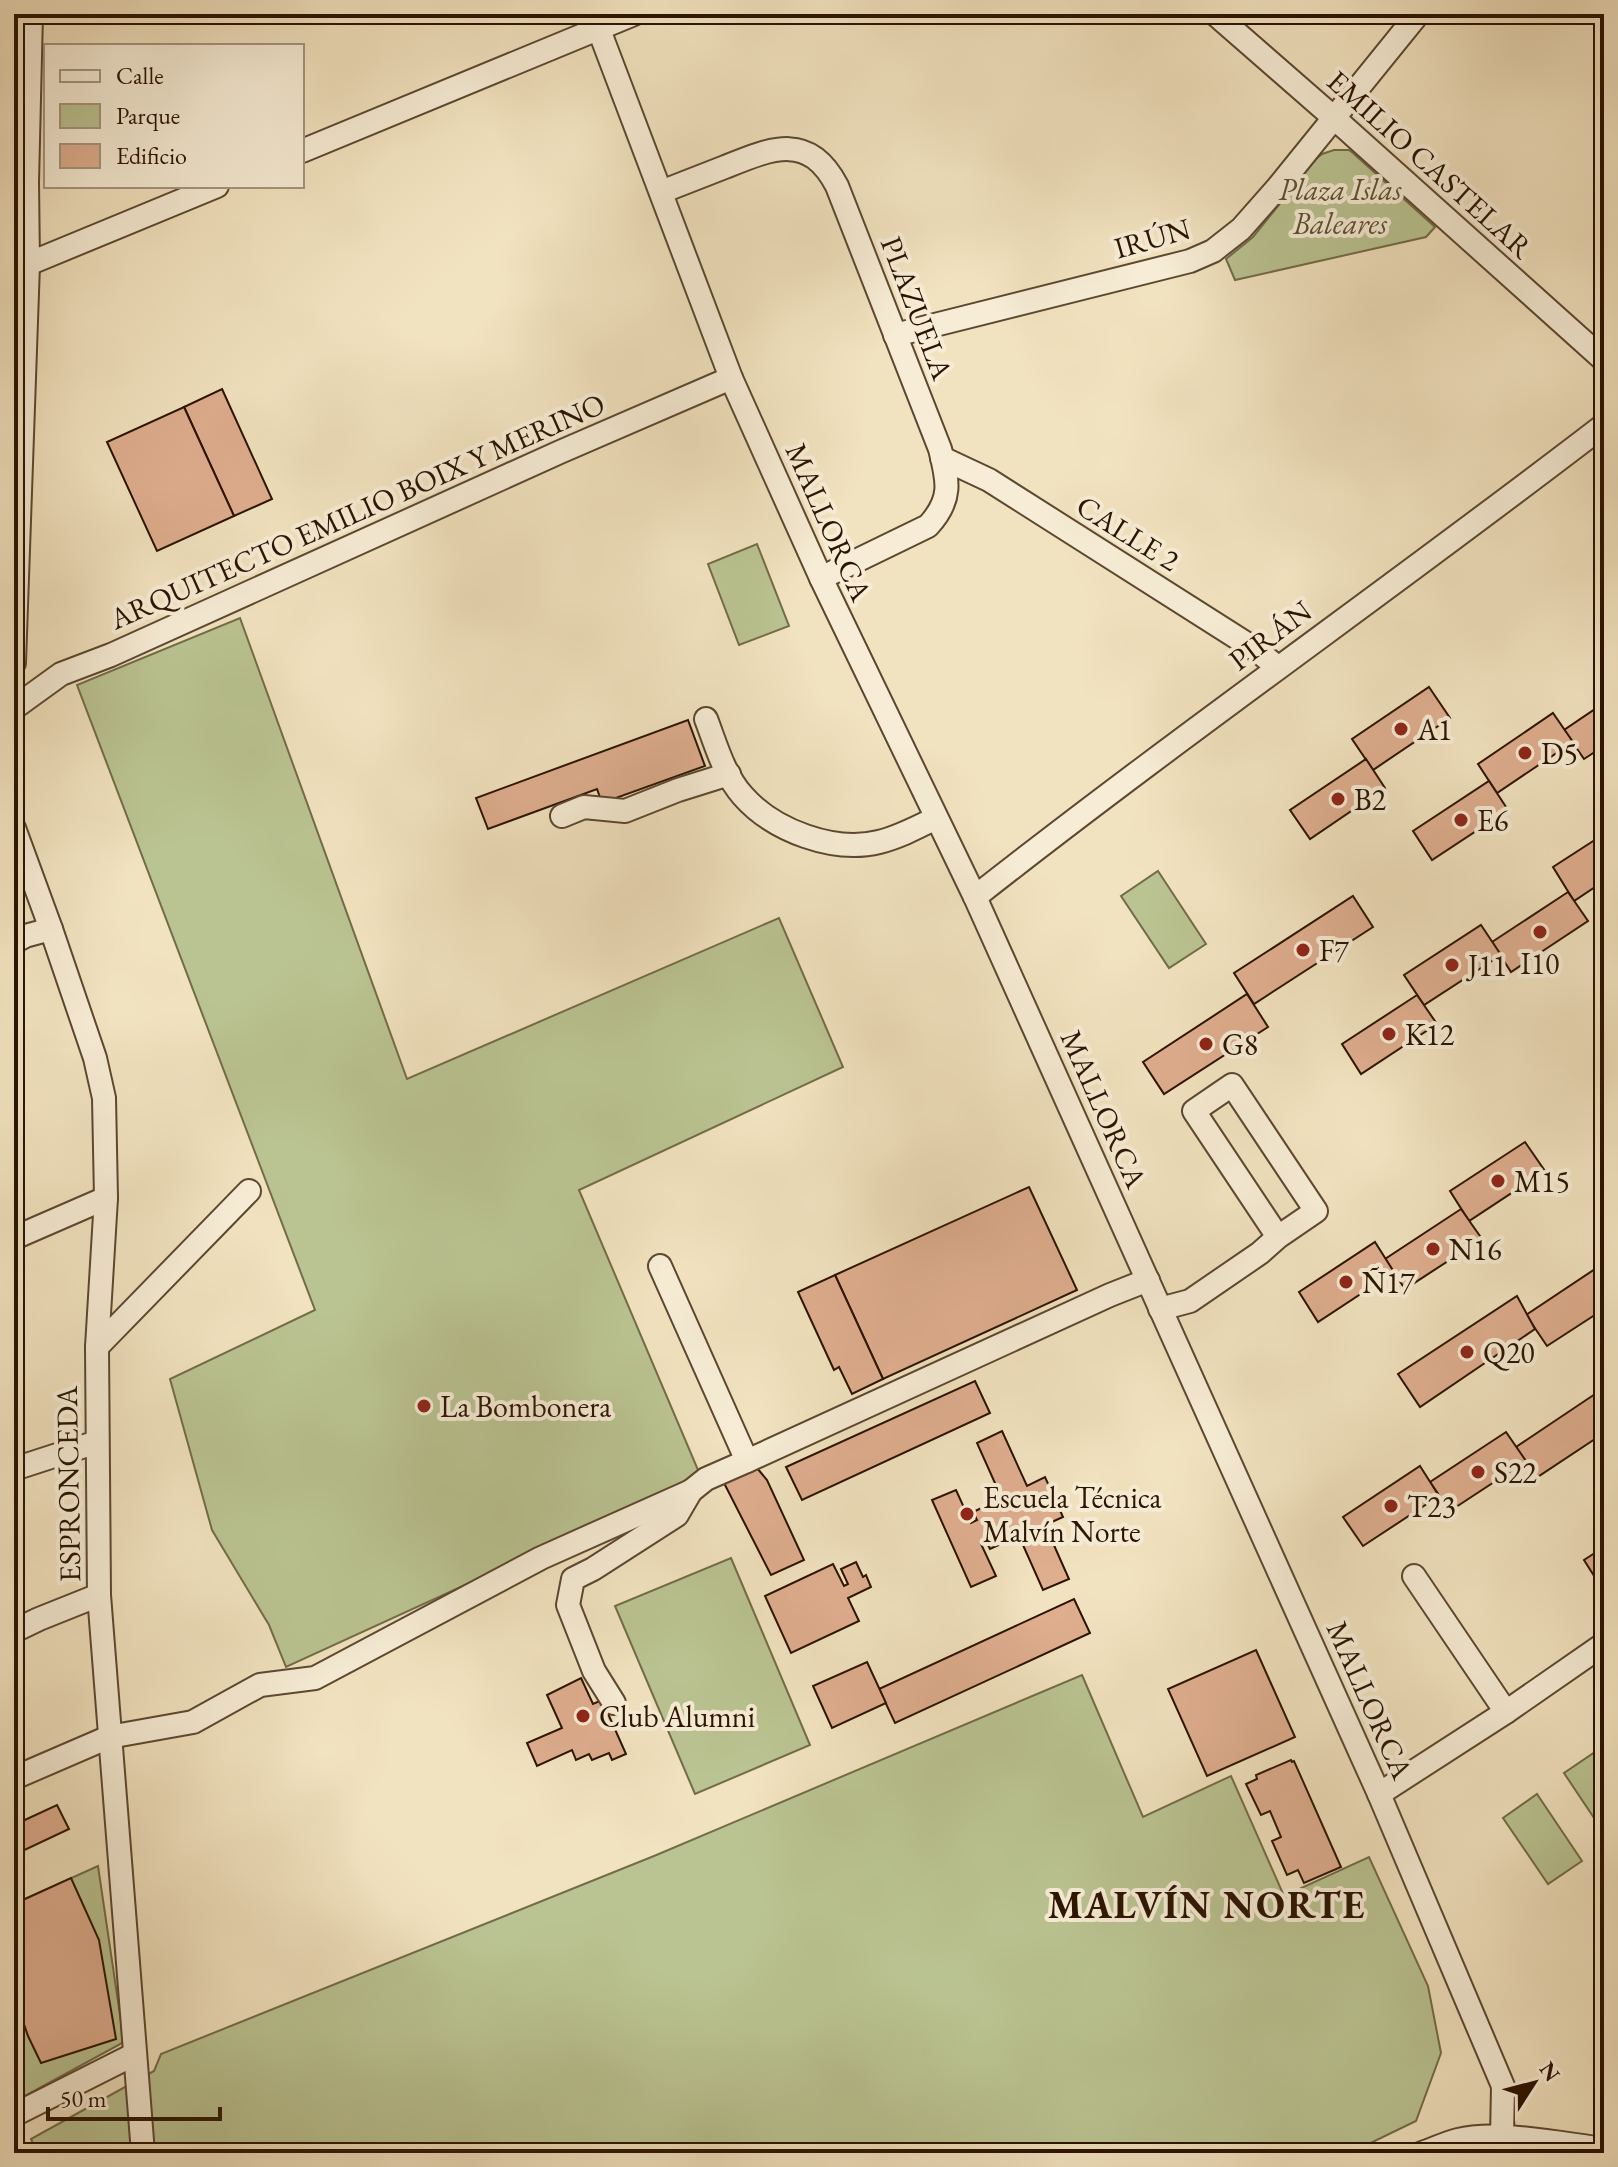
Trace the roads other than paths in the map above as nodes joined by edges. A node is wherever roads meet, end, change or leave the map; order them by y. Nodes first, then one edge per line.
1 (31, 14) edge
2 (634, 14) edge
3 (1215, 14) edge
4 (1418, 14) edge
5 (596, 21) edge
6 (1333, 117) junction
7 (304, 150) edge
8 (21, 184) edge
9 (212, 188) edge
10 (661, 192) junction
11 (28, 264) junction
12 (895, 335) junction
13 (1604, 360) edge
14 (731, 378) junction
15 (1604, 425) edge
16 (942, 458) junction
17 (821, 578) junction
18 (14, 663) edge
19 (1277, 667) junction
20 (14, 708) edge
21 (706, 719) dead end
22 (729, 774) junction
23 (562, 816) dead end
24 (936, 818) junction
25 (14, 828) edge
26 (975, 897) junction
27 (51, 929) junction
28 (14, 942) edge
29 (249, 1191) dead end
30 (106, 1198) junction
31 (1278, 1237) junction
32 (14, 1238) edge
33 (660, 1266) dead end
34 (1148, 1280) junction
35 (1160, 1309) junction
36 (97, 1347) junction
37 (97, 1442) junction
38 (747, 1461) junction
39 (14, 1469) edge
40 (691, 1491) junction
41 (1414, 1576) dead end
42 (99, 1595) junction
43 (14, 1631) edge
44 (1604, 1644) edge
45 (614, 1703) dead end
46 (1506, 1712) junction
47 (109, 1737) junction
48 (14, 1778) edge
49 (1379, 1794) junction
50 (135, 2054) junction
51 (14, 2115) edge
52 (1502, 2137) junction
53 (1604, 2149) edge
54 (143, 2153) edge
55 (1422, 2153) edge

1 - 8 street
2 - 5 street
3 - 6 street, EMILIO CASTELAR
4 - 6 street, IRÚN
5 - 7 street
5 - 10 street, MALLORCA
6 - 12 street, IRÚN
6 - 13 street, EMILIO CASTELAR
8 - 11 street
9 - 11 street
10 - 12 street, PLAZUELA
10 - 14 street, MALLORCA
11 - 18 street
12 - 16 street, PLAZUELA
14 - 17 street, MALLORCA
14 - 20 street, ARQUITECTO EMILIO BOIX Y MERINO
15 - 19 street, PIRÁN
16 - 17 street, PLAZUELA
16 - 19 street, CALLE 2
17 - 24 street, MALLORCA
19 - 26 street, PIRÁN
21 - 22 street
22 - 23 street
22 - 24 street
24 - 26 street, MALLORCA
25 - 27 street, ESPRONCEDA
26 - 34 street, MALLORCA
27 - 28 street
27 - 30 street, ESPRONCEDA
29 - 36 street
30 - 32 street
30 - 36 street, ESPRONCEDA
31 - 31 street
31 - 35 street
33 - 38 street
34 - 35 street, MALLORCA
34 - 38 street
35 - 49 street, MALLORCA
36 - 37 street, ESPRONCEDA
37 - 39 street
37 - 42 street, ESPRONCEDA
38 - 40 street
40 - 45 street
40 - 47 street
41 - 46 street
42 - 43 street
42 - 47 street, ESPRONCEDA
44 - 46 street
46 - 49 street
47 - 48 street
47 - 50 street, ESPRONCEDA
49 - 52 street, MALLORCA
50 - 51 street
50 - 54 street, ESPRONCEDA
52 - 53 street
52 - 55 street

